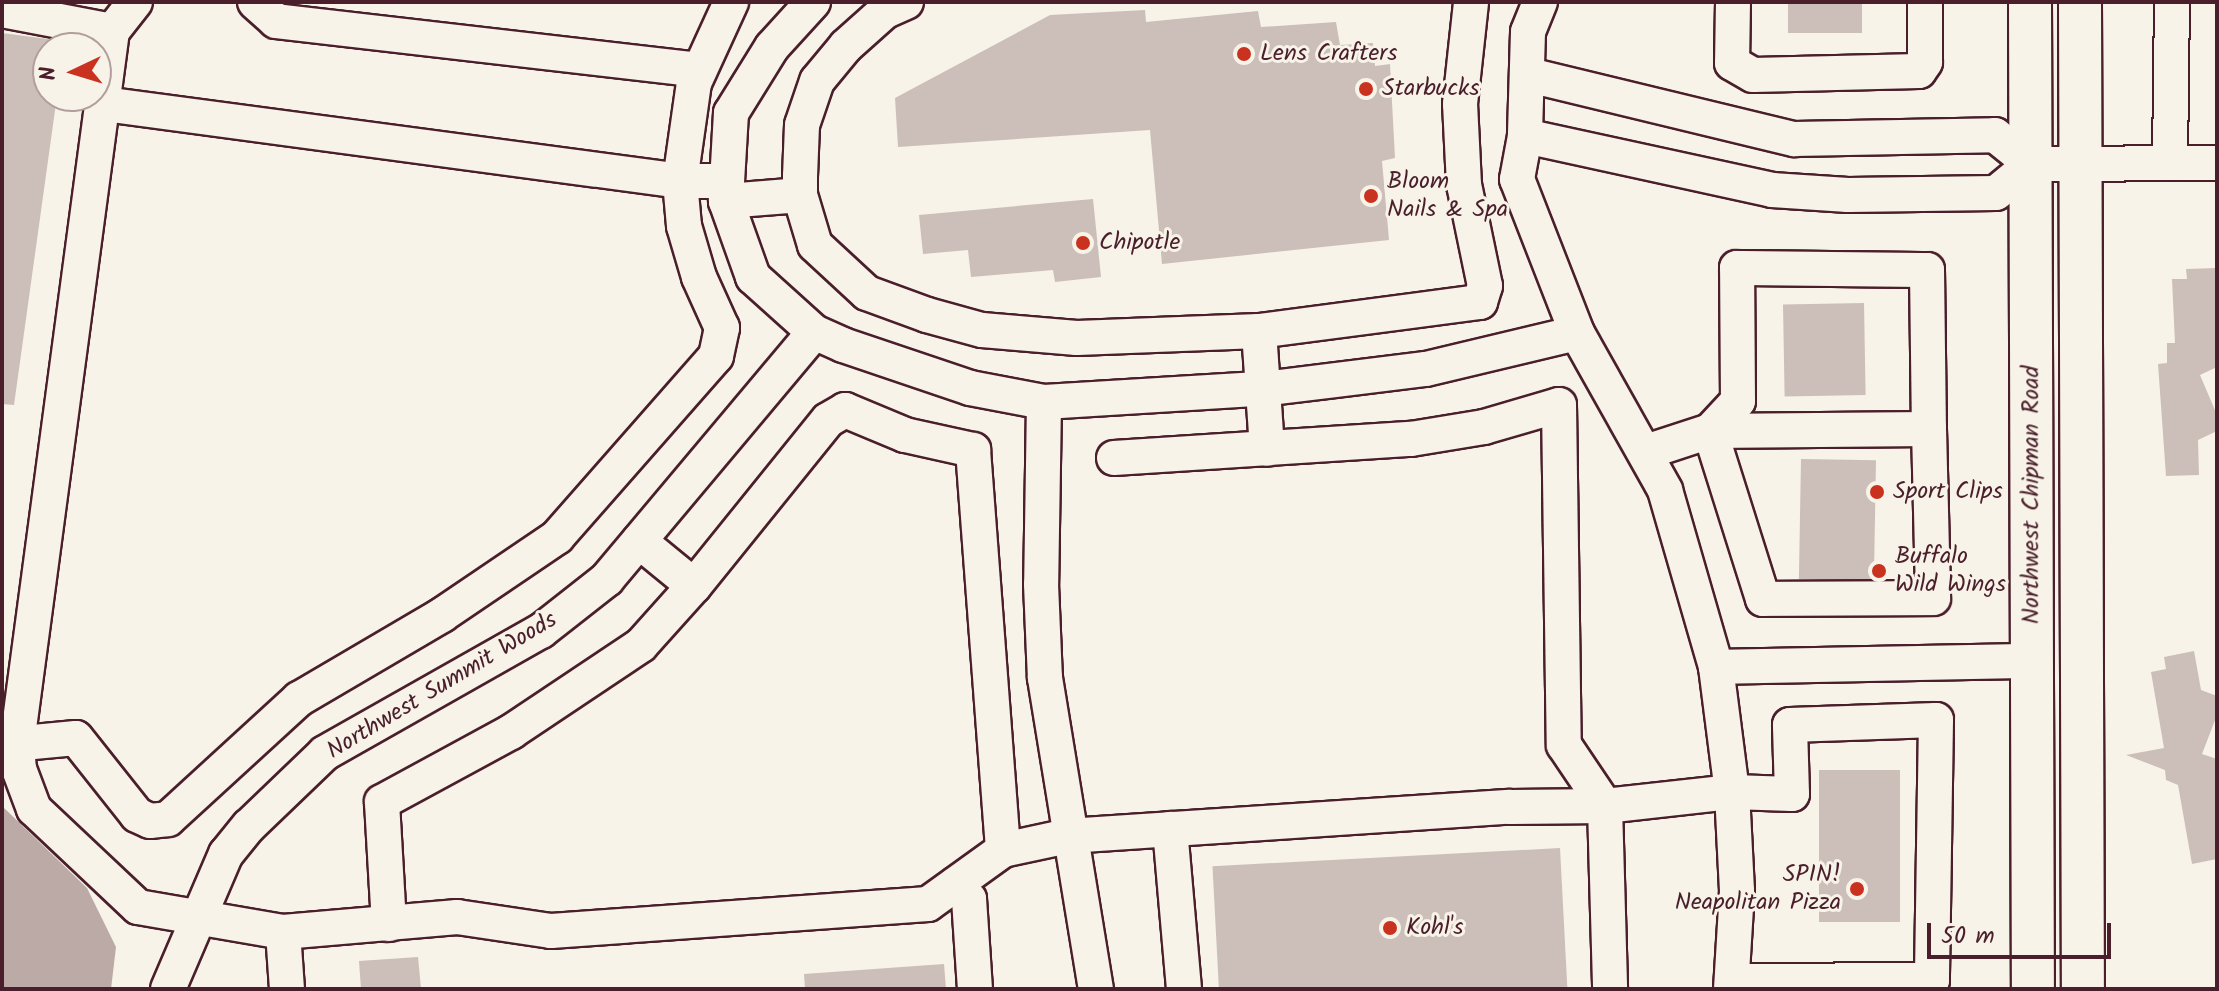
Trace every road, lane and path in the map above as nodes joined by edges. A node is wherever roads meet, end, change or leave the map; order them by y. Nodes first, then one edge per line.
1 (135, 2) edge
2 (255, 2) edge
3 (731, 2) edge
4 (813, 2) edge
5 (906, 2) edge
6 (1471, 2) edge
7 (1540, 2) edge
8 (1733, 2) edge
9 (1925, 2) edge
10 (2030, 2) edge
11 (2080, 2) edge
12 (2172, 2) edge
13 (2, 10) edge
14 (112, 31) joint
15 (699, 70) junction
16 (1529, 75) junction
17 (112, 105) edge
18 (103, 112) edge
19 (1525, 136) junction
20 (2080, 162) junction
21 (2170, 162) junction
22 (2217, 163) edge
23 (2031, 164) junction
24 (680, 181) junction
25 (726, 191) junction
26 (800, 195) junction
27 (1259, 331) junction
28 (814, 332) junction
29 (1577, 333) junction
30 (1263, 388) junction
31 (1044, 402) junction
32 (1929, 429) junction
33 (1710, 431) junction
34 (1267, 449) junction
35 (1646, 452) junction
36 (1114, 458) dead end
37 (639, 541) junction
38 (694, 586) junction
39 (2032, 661) junction
40 (1716, 667) junction
41 (9, 744) edge
42 (2082, 761) junction
43 (1732, 792) junction
44 (1605, 806) junction
45 (1170, 829) junction
46 (1068, 836) junction
47 (1003, 850) junction
48 (956, 884) junction
49 (196, 916) junction
50 (389, 924) junction
51 (283, 932) junction
52 (1732, 985) edge
53 (1933, 985) edge
54 (168, 989) edge
55 (287, 989) edge
56 (975, 989) edge
57 (1096, 989) edge
58 (1184, 989) edge
59 (1610, 989) edge
60 (2033, 989) edge
61 (2083, 989) edge

1 - 14 street
2 - 15 street
3 - 15 street
4 - 25 street
5 - 26 street
6 - 27 street
7 - 16 street
8 - 9 street
10 - 23 main road, Northwest Chipman Road
11 - 20 main road, Northwest Chipman Road
12 - 21 street
13 - 14 street
15 - 24 street
16 - 19 street
16 - 23 street
17 - 24 street
18 - 41 street
19 - 23 street
19 - 29 street
20 - 21 street
20 - 23 street
20 - 42 main road, Northwest Chipman Road
21 - 22 street
23 - 39 main road, Northwest Chipman Road
24 - 25 street
24 - 41 street
25 - 26 street
25 - 28 street
26 - 27 street
27 - 30 street
28 - 31 street
28 - 37 street, Northwest Summit Woods
29 - 30 street
29 - 35 street
30 - 31 street
30 - 34 street
31 - 46 street
32 - 33 street
32 - 33 street
32 - 33 street
33 - 35 street
34 - 36 street
34 - 44 street
35 - 40 street
37 - 38 street
37 - 49 street, Northwest Summit Woods
38 - 47 street
38 - 50 street
39 - 40 street
39 - 42 main road
39 - 60 main road, Northwest Chipman Road
40 - 43 street
41 - 49 street
42 - 61 main road, Northwest Chipman Road
43 - 44 street
43 - 52 street
43 - 53 street
44 - 45 street
44 - 59 street
45 - 46 street
45 - 58 street
46 - 47 street
46 - 57 street
47 - 48 street
48 - 50 street
48 - 56 street
49 - 51 street
49 - 54 street, Northwest Summit Woods
50 - 51 street
51 - 55 street
52 - 53 street

